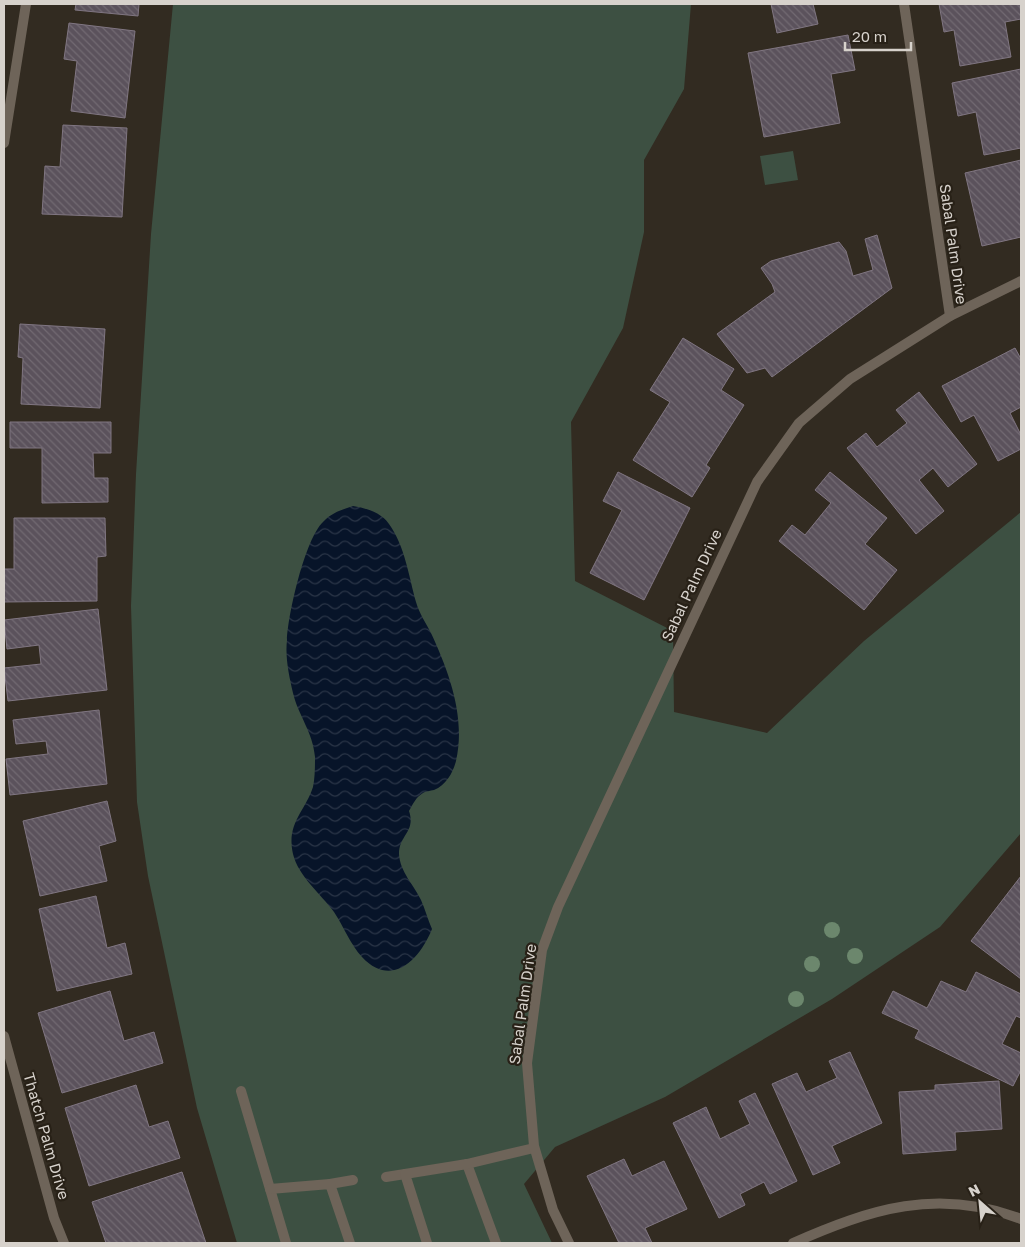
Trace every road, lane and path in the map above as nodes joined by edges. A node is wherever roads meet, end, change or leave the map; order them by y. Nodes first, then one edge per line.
1 (26, 4) edge
2 (904, 4) edge
3 (4, 143) edge
4 (1021, 281) edge
5 (950, 316) junction
6 (4, 1036) edge
7 (241, 1091) dead end
8 (534, 1148) junction
9 (468, 1164) junction
10 (405, 1174) junction
11 (386, 1177) dead end
12 (353, 1180) dead end
13 (330, 1184) junction
14 (270, 1188) junction
15 (1021, 1219) edge
16 (64, 1243) edge
17 (286, 1243) edge
18 (350, 1243) edge
19 (427, 1243) edge
20 (496, 1243) edge
21 (569, 1243) edge
22 (793, 1243) edge

1 - 3 street
2 - 5 street, Sabal Palm Drive
4 - 5 street
5 - 8 street, Sabal Palm Drive
6 - 16 street, Thatch Palm Drive
7 - 14 street
8 - 9 street
8 - 21 street, Sabal Palm Drive
9 - 10 street
9 - 20 street
10 - 11 street
10 - 19 street
12 - 13 street
13 - 14 street
13 - 18 street
14 - 17 street
15 - 22 street

